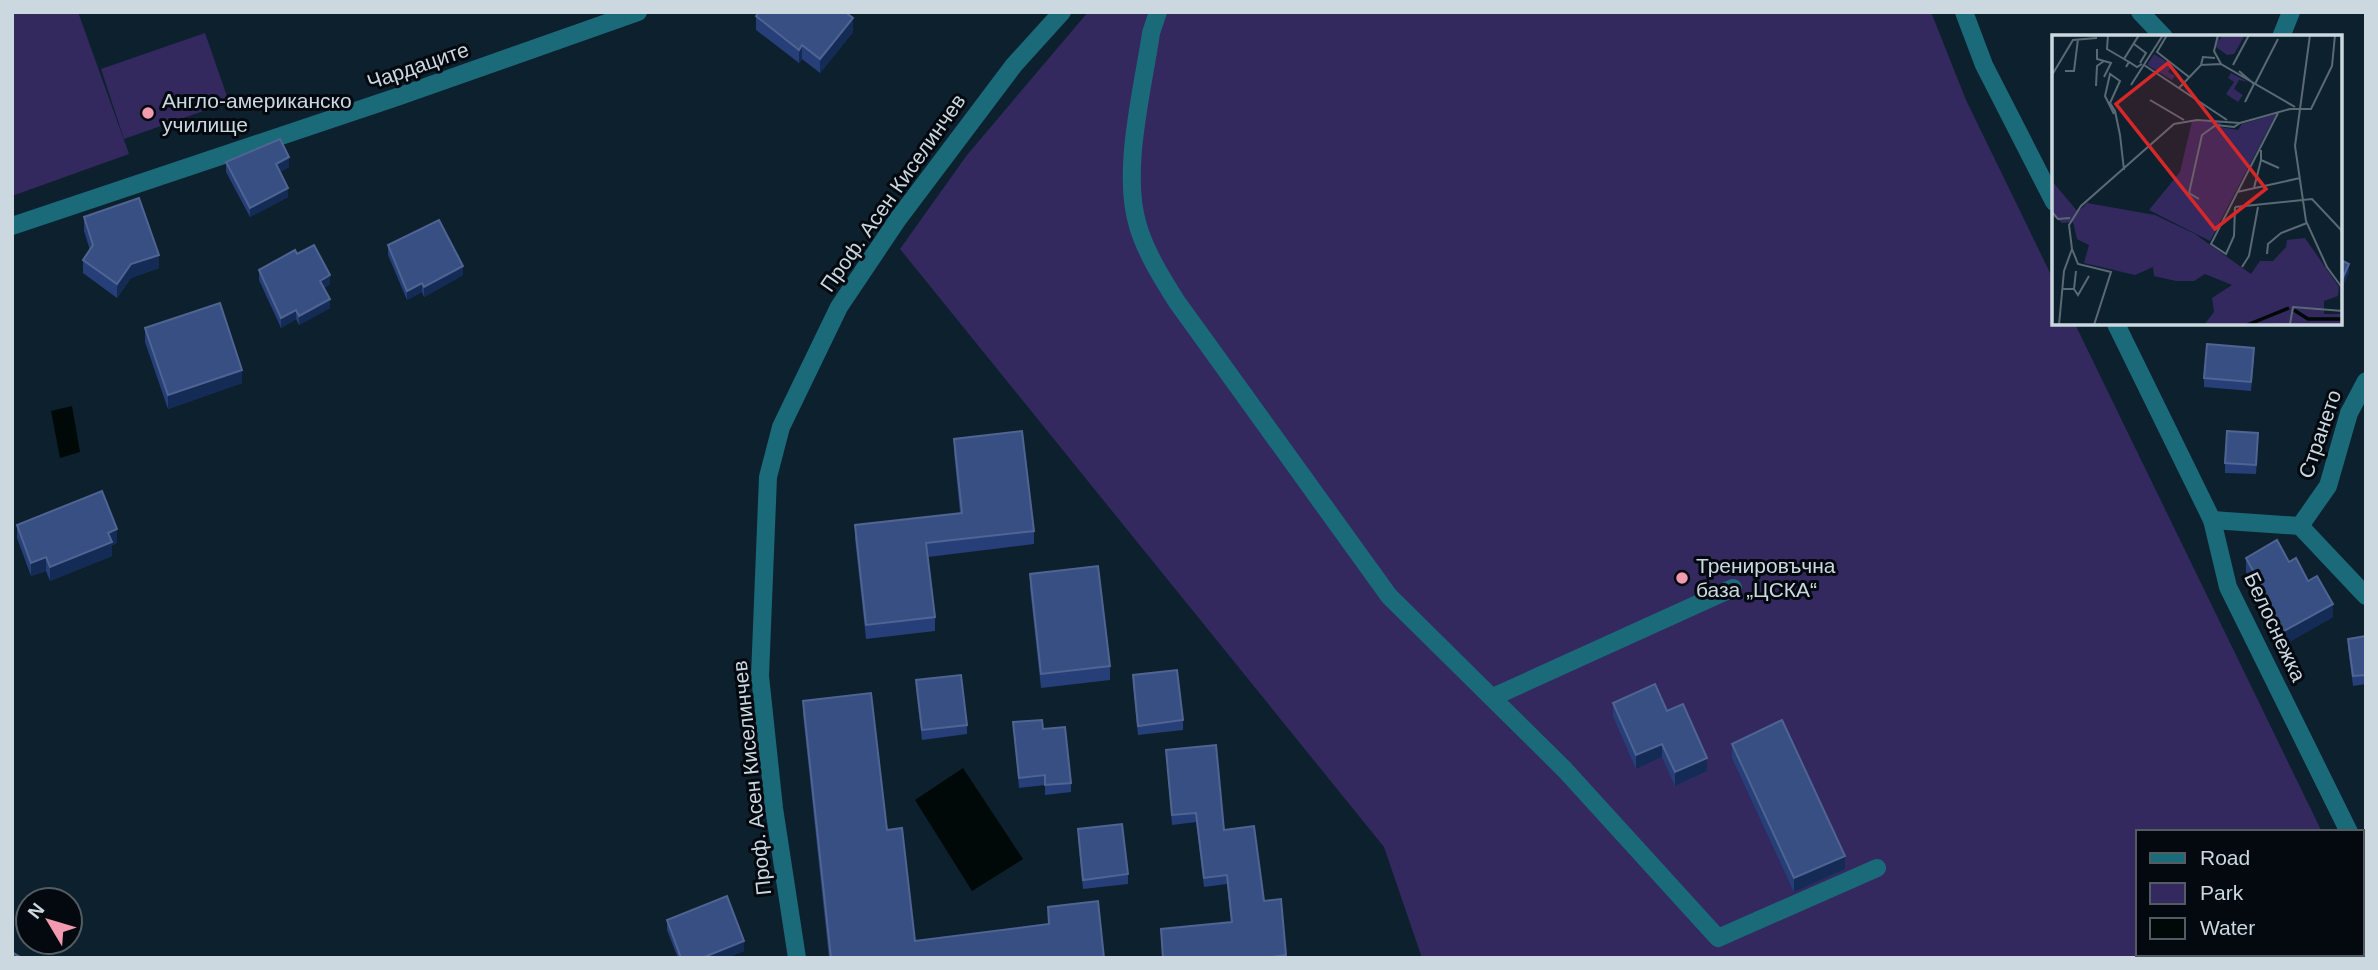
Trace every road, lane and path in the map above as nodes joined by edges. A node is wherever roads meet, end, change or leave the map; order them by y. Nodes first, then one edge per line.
1 (638, 12) edge
2 (1062, 12) edge
3 (1158, 12) edge
4 (1964, 12) edge
5 (2140, 12) edge
6 (2291, 12) edge
7 (2162, 35) edge
8 (2282, 35) edge
9 (2052, 198) edge
10 (12, 226) edge
11 (2117, 326) edge
12 (2366, 381) edge
13 (2212, 520) junction
14 (2300, 526) junction
15 (1733, 588) dead end
16 (2366, 596) edge
17 (1493, 697) junction
18 (2348, 830) edge
19 (1877, 868) dead end
20 (797, 958) edge

1 - 10 street, Чардаците
2 - 20 street, Проф. Асен Киселинчев
3 - 17 street
4 - 9 street
5 - 7 street
6 - 8 street
11 - 13 street, Белоснежка
12 - 14 street, Странето
13 - 14 street
13 - 18 street, Белоснежка
14 - 16 street
15 - 17 street
17 - 19 street

